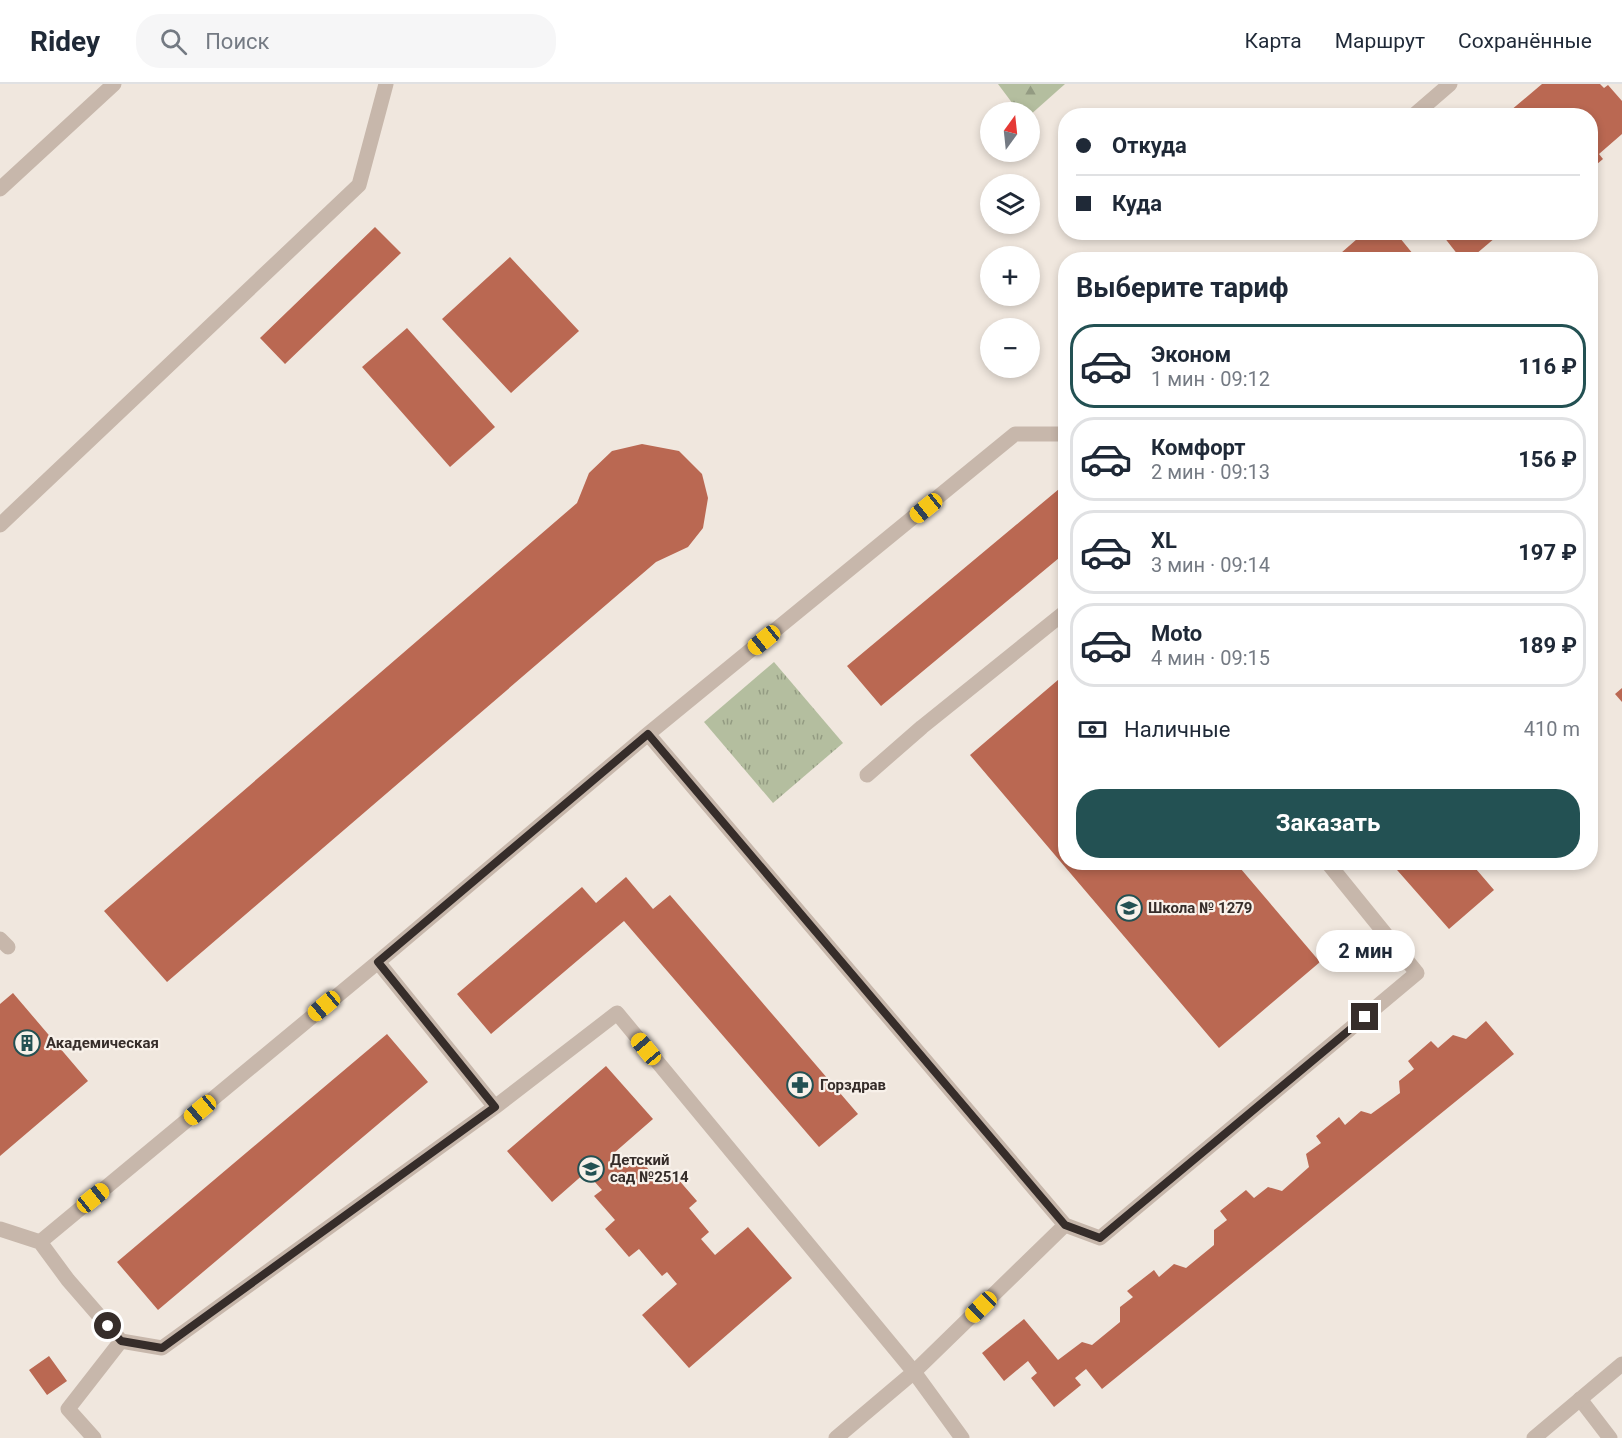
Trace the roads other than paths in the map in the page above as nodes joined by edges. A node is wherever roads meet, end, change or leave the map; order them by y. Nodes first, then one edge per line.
1 (114, 84) edge
2 (386, 84) edge
3 (1450, 84) edge
4 (1422, 108) edge
5 (0, 189) edge
6 (1058, 434) edge
7 (0, 525) edge
8 (1058, 618) edge
9 (648, 734) junction
10 (867, 775) dead end
11 (1333, 870) edge
12 (378, 962) junction
13 (495, 1107) junction
14 (1065, 1225) junction
15 (0, 1229) edge
16 (40, 1242) junction
17 (121, 1341) junction
18 (1622, 1364) edge
19 (914, 1372) junction
20 (1580, 1399) junction
21 (94, 1438) edge
22 (836, 1438) edge
23 (962, 1438) edge
24 (1534, 1438) edge
25 (1610, 1438) edge

1 - 5 street
2 - 7 street
3 - 4 street
6 - 9 street
8 - 10 street
9 - 12 street
9 - 14 street
11 - 14 street
12 - 13 street
12 - 16 street
13 - 17 street
13 - 19 street
14 - 19 street
15 - 16 street
16 - 17 street
17 - 21 street
18 - 20 street
19 - 22 street
19 - 23 street
20 - 24 street
20 - 25 street

